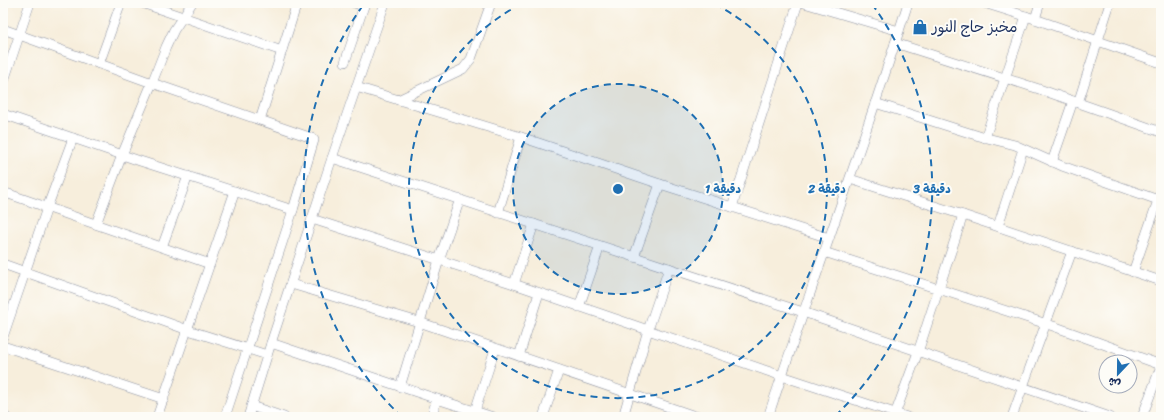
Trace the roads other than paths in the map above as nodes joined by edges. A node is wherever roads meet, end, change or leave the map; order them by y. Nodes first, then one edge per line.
1 (30, 3) edge
2 (120, 3) edge
3 (143, 3) edge
4 (192, 3) edge
5 (297, 3) edge
6 (354, 3) edge
7 (385, 3) edge
8 (491, 3) edge
9 (798, 3) edge
10 (804, 3) edge
11 (908, 3) edge
12 (984, 3) edge
13 (1040, 3) edge
14 (1110, 3) edge
15 (364, 5) edge
16 (182, 16) junction
17 (1031, 18) junction
18 (3, 29) edge
19 (899, 32) junction
20 (19, 36) junction
21 (1099, 42) junction
22 (895, 43) junction
23 (282, 51) junction
24 (345, 62) dead end
25 (1161, 63) edge
26 (100, 64) junction
27 (1006, 78) junction
28 (152, 83) junction
29 (3, 84) edge
30 (356, 87) junction
31 (398, 100) junction
32 (1076, 102) junction
33 (875, 103) junction
34 (3, 114) edge
35 (260, 120) junction
36 (1161, 132) edge
37 (521, 137) junction
38 (73, 138) junction
39 (985, 138) junction
40 (1023, 148) junction
41 (122, 155) junction
42 (332, 158) junction
43 (1052, 162) junction
44 (188, 176) junction
45 (850, 179) junction
46 (660, 184) junction
47 (235, 191) junction
48 (3, 192) edge
49 (1160, 197) edge
50 (460, 199) junction
51 (732, 207) junction
52 (47, 208) junction
53 (293, 210) junction
54 (498, 212) junction
55 (963, 215) junction
56 (312, 219) junction
57 (96, 224) junction
58 (534, 224) junction
59 (998, 226) junction
60 (829, 238) junction
61 (600, 246) junction
62 (162, 247) junction
63 (1072, 251) junction
64 (824, 252) junction
65 (634, 257) junction
66 (439, 260) junction
67 (3, 264) edge
68 (210, 264) junction
69 (669, 268) junction
70 (25, 272) junction
71 (1133, 272) junction
72 (1161, 282) edge
73 (291, 284) junction
74 (514, 284) junction
75 (938, 289) junction
76 (539, 293) junction
77 (579, 307) junction
78 (803, 312) junction
79 (419, 322) junction
80 (1045, 323) junction
81 (188, 330) junction
82 (648, 330) junction
83 (3, 337) edge
84 (271, 343) junction
85 (3, 346) edge
86 (248, 349) junction
87 (495, 349) junction
88 (918, 352) junction
89 (267, 355) junction
90 (519, 356) junction
91 (1161, 365) edge
92 (559, 370) junction
93 (782, 376) junction
94 (400, 387) junction
95 (1023, 388) junction
96 (629, 394) junction
97 (164, 399) junction
98 (437, 399) junction
99 (251, 406) junction
100 (475, 411) junction
101 (894, 415) edge
102 (3, 416) edge
103 (6, 417) edge
104 (158, 417) edge
105 (224, 417) edge
106 (248, 417) edge
107 (284, 417) edge
108 (432, 417) edge
109 (494, 417) edge
110 (543, 417) edge
111 (623, 417) edge
112 (698, 417) edge
113 (768, 417) edge
114 (907, 417) edge
115 (1012, 417) edge
116 (1110, 417) edge
117 (1142, 417) edge

1 - 20 street
2 - 26 street
3 - 16 street
4 - 16 street
5 - 23 street
6 - 15 street
7 - 30 street
8 - 31 street
9 - 51 street
10 - 19 street
11 - 19 street
12 - 17 street
13 - 17 street
14 - 21 street
15 - 24 street
16 - 23 street
16 - 28 street
17 - 21 street
17 - 27 street
18 - 20 street
19 - 22 street
20 - 26 street
20 - 29 street
21 - 25 street
21 - 32 street
22 - 27 street
22 - 33 street
23 - 35 street
26 - 28 street
27 - 32 street
27 - 39 street
28 - 35 street
28 - 41 street
30 - 31 street
30 - 42 street
31 - 37 street
32 - 36 street
32 - 43 street
33 - 39 street
33 - 45 street
34 - 38 street
35 - 53 street
37 - 46 street
37 - 54 street
38 - 41 street
38 - 52 street
39 - 40 street
40 - 43 street
40 - 59 street
41 - 44 street
41 - 57 street
42 - 50 street
42 - 56 street
43 - 49 street
44 - 47 street
44 - 62 street
45 - 55 street
45 - 60 street
46 - 51 street
46 - 65 street
47 - 53 street
47 - 68 street
48 - 52 street
49 - 71 street
50 - 54 street
50 - 66 street
51 - 60 street
52 - 57 street
52 - 70 street
53 - 86 street
54 - 58 street
55 - 59 street
55 - 75 street
56 - 66 street
56 - 73 street
57 - 62 street
58 - 61 street
58 - 74 street
59 - 63 street
60 - 64 street
61 - 65 street
61 - 77 street
62 - 68 street
63 - 71 street
63 - 80 street
64 - 75 street
64 - 78 street
65 - 69 street
66 - 74 street
66 - 79 street
67 - 70 street
68 - 81 street
69 - 78 street
69 - 82 street
70 - 81 street
70 - 83 street
71 - 72 street
73 - 79 street
73 - 84 street
74 - 76 street
75 - 80 street
75 - 88 street
76 - 77 street
76 - 90 street
77 - 82 street
78 - 88 street
78 - 93 street
79 - 87 street
79 - 94 street
80 - 91 street
80 - 95 street
81 - 86 street
81 - 97 street
82 - 93 street
82 - 96 street
84 - 89 street
84 - 94 street
85 - 97 street
86 - 89 street
86 - 105 street
87 - 90 street
87 - 100 street
88 - 95 street
88 - 101 street
89 - 99 street
90 - 92 street
91 - 117 street
92 - 96 street
92 - 110 street
93 - 101 street
93 - 113 street
94 - 98 street
95 - 115 street
95 - 116 street
96 - 111 street
96 - 112 street
97 - 104 street
98 - 100 street
98 - 108 street
99 - 106 street
99 - 107 street
100 - 109 street
101 - 114 street
102 - 103 street

